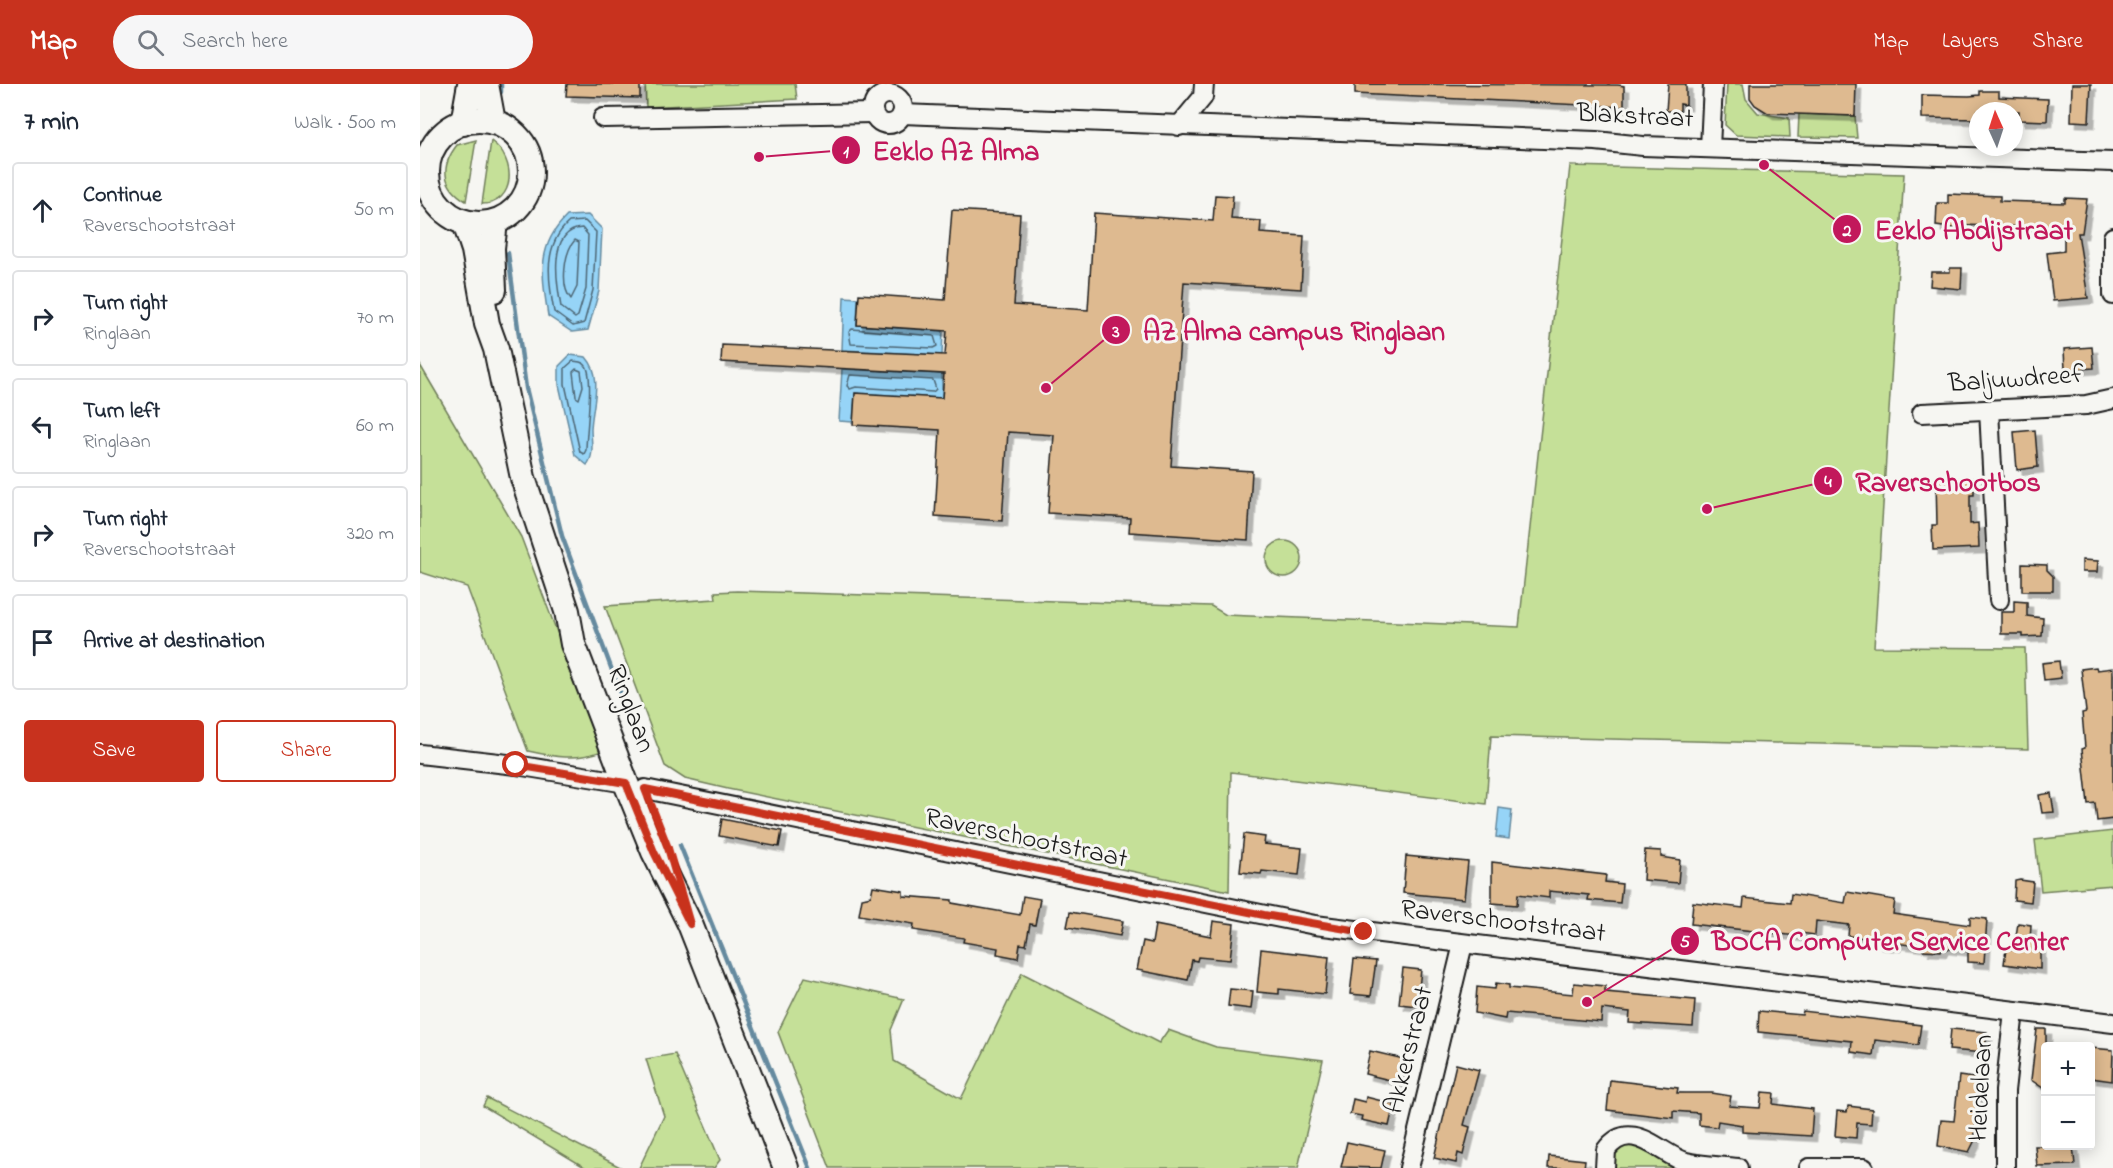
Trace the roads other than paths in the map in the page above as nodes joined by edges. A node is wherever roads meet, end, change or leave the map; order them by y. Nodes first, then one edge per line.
1 (470, 84) edge
2 (486, 84) edge
3 (1713, 84) edge
4 (890, 89) edge
5 (1204, 90) edge
6 (873, 113) junction
7 (902, 114) junction
8 (603, 118) dead end
9 (493, 122) junction
10 (463, 123) junction
11 (1179, 126) junction
12 (1222, 128) junction
13 (1710, 148) junction
14 (426, 149) edge
15 (2113, 162) edge
16 (423, 172) edge
17 (495, 222) junction
18 (465, 223) junction
19 (2113, 237) edge
20 (2113, 295) edge
21 (496, 349) junction
22 (2113, 399) edge
23 (1989, 410) junction
24 (1922, 413) dead end
25 (1999, 600) dead end
26 (567, 611) junction
27 (420, 754) edge
28 (635, 786) junction
29 (690, 924) junction
30 (1463, 944) junction
31 (2014, 1011) junction
32 (2113, 1023) edge
33 (786, 1168) edge
34 (1409, 1168) edge
35 (1605, 1168) edge
36 (1738, 1168) edge
37 (1809, 1168) edge
38 (1864, 1168) edge
39 (2005, 1168) edge

1 - 10 main road
2 - 9 main road
3 - 13 street
4 - 6 street
4 - 7 street
5 - 11 street
5 - 12 street
6 - 7 street
6 - 8 street
7 - 11 street, Blakstraat
9 - 10 main road
9 - 17 main road
10 - 14 main road
11 - 12 street, Blakstraat
12 - 13 street, Blakstraat
13 - 15 street, Blakstraat
14 - 16 main road
16 - 18 main road
17 - 18 main road
17 - 21 main road, Ringlaan
18 - 21 main road, Ringlaan
19 - 20 street
21 - 26 main road, Ringlaan
22 - 23 street, Baljuwdreef
23 - 24 street, Baljuwdreef
23 - 25 street
26 - 28 main road, Ringlaan
26 - 28 main road, Ringlaan
27 - 28 street, Raverschootstraat
28 - 29 main road, Ringlaan
28 - 29 main road, Ringlaan
28 - 30 street, Raverschootstraat
29 - 33 main road, Ringlaan
30 - 31 street, Raverschootstraat
30 - 34 street, Akkerstraat
31 - 32 street, Raverschootstraat
31 - 39 street, Heidelaan
35 - 36 street
37 - 38 street

